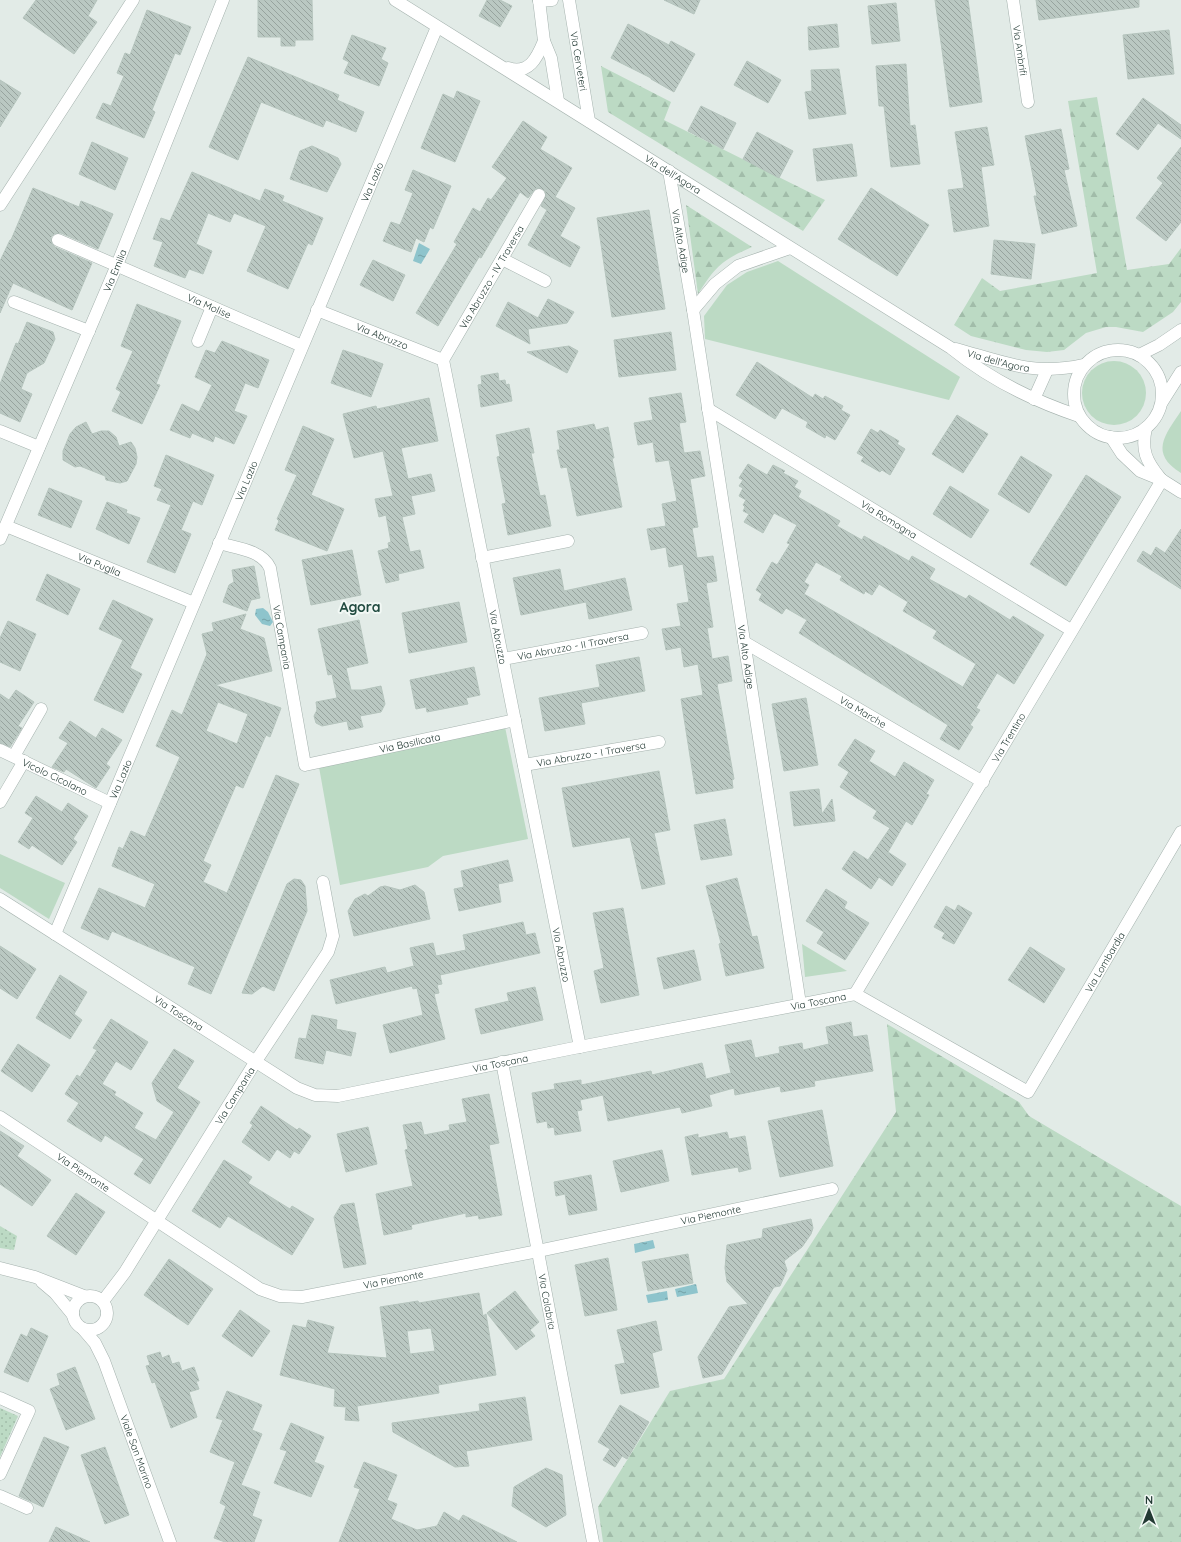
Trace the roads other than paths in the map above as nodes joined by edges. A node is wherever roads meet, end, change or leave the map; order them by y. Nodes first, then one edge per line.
1 (133, 0) edge
2 (223, 0) edge
3 (395, 0) edge
4 (552, 0) edge
5 (569, 0) edge
6 (1013, 0) edge
7 (539, 1) edge
8 (437, 27) junction
9 (544, 41) junction
10 (501, 66) junction
11 (558, 101) junction
12 (1028, 102) dead end
13 (589, 121) junction
14 (669, 171) junction
15 (539, 195) dead end
16 (0, 205) edge
17 (58, 240) dead end
18 (790, 248) junction
19 (502, 259) junction
20 (117, 265) junction
21 (545, 281) dead end
22 (14, 302) dead end
23 (212, 307) junction
24 (317, 310) junction
25 (693, 310) junction
26 (1181, 330) edge
27 (89, 331) junction
28 (198, 341) dead end
29 (302, 346) junction
30 (951, 348) junction
31 (1139, 355) junction
32 (443, 360) junction
33 (1083, 365) junction
34 (1047, 370) junction
35 (1181, 372) edge
36 (1034, 398) junction
37 (1162, 402) junction
38 (708, 409) junction
39 (1079, 416) junction
40 (1146, 428) junction
41 (0, 431) edge
42 (1111, 438) junction
43 (39, 447) junction
44 (1162, 480) junction
45 (1181, 492) edge
46 (6, 526) junction
47 (0, 539) edge
48 (568, 541) dead end
49 (219, 543) junction
50 (482, 558) junction
51 (194, 603) junction
52 (1071, 630) junction
53 (642, 632) dead end
54 (744, 642) junction
55 (503, 660) junction
56 (41, 709) dead end
57 (515, 720) junction
58 (659, 742) dead end
59 (0, 750) edge
60 (19, 759) junction
61 (305, 765) joint
62 (524, 765) junction
63 (983, 782) junction
64 (0, 802) edge
65 (110, 803) junction
66 (1181, 832) edge
67 (323, 882) dead end
68 (0, 899) edge
69 (55, 934) junction
70 (855, 994) junction
71 (800, 1004) junction
72 (580, 1047) junction
73 (256, 1061) junction
74 (502, 1062) junction
75 (1028, 1092) joint
76 (0, 1117) edge
77 (832, 1189) dead end
78 (157, 1220) junction
79 (538, 1251) junction
80 (0, 1268) edge
81 (35, 1277) junction
82 (84, 1296) junction
83 (103, 1301) junction
84 (73, 1315) junction
85 (104, 1323) junction
86 (83, 1328) junction
87 (104, 1361) junction
88 (0, 1398) edge
89 (0, 1474) edge
90 (0, 1496) edge
91 (27, 1508) dead end
92 (170, 1542) edge
93 (593, 1542) edge

1 - 16 street
2 - 20 street, Via Emilia
3 - 8 street, Via dell'Agora
4 - 7 street
5 - 13 street, Via Cerveteri
6 - 12 street, Via Ambrifi
7 - 9 street
8 - 10 street, Via dell'Agora
8 - 24 street, Via Lazio
9 - 10 street
9 - 11 street
10 - 11 street, Via dell'Agora
11 - 13 street, Via dell'Agora
13 - 14 street, Via dell'Agora
14 - 18 street, Via dell'Agora
14 - 25 street, Via Alto Adige
15 - 19 street, Via Abruzzo - IV Traversa
17 - 20 street, Via Molise
18 - 25 street
18 - 30 street, Via dell'Agora
19 - 21 street
19 - 32 street, Via Abruzzo - IV Traversa
20 - 23 street, Via Molise
20 - 27 street, Via Emilia
22 - 27 street
23 - 28 street
23 - 29 street, Via Molise
24 - 29 street, Via Lazio
24 - 32 street, Via Abruzzo
25 - 38 street, Via Alto Adige
26 - 31 street
27 - 43 street, Via Emilia
29 - 49 street, Via Lazio
30 - 34 street, Via dell'Agora
30 - 36 street, Via dell'Agora
31 - 33 street, Via dell'Agora
31 - 37 street, Via dell'Agora
32 - 50 street, Via Abruzzo
33 - 34 street, Via dell'Agora
33 - 39 street, Via dell'Agora
34 - 36 street
35 - 37 street
36 - 39 street, Via dell'Agora
37 - 40 street
38 - 52 street, Via Romagna
38 - 54 street, Via Alto Adige
39 - 42 street, Via dell'Agora
40 - 42 street
40 - 44 street
41 - 43 street
42 - 44 street
43 - 46 street, Via Emilia
44 - 45 street
44 - 52 street, Via Trentino
46 - 47 street, Via Emilia
46 - 51 street, Via Puglia
48 - 50 street
49 - 51 street, Via Lazio
49 - 61 street, Via Campania
50 - 55 street, Via Abruzzo
51 - 65 street, Via Lazio
52 - 63 street, Via Trentino
53 - 55 street, Via Abruzzo - II Traversa
54 - 63 street, Via Marche
54 - 71 street, Via Alto Adige
55 - 57 street, Via Abruzzo
56 - 60 street
57 - 61 street, Via Basilicata
57 - 62 street, Via Abruzzo
58 - 62 street, Via Abruzzo - I Traversa
59 - 60 street, Vicolo Cicolano
60 - 64 street
60 - 65 street, Vicolo Cicolano
62 - 72 street, Via Abruzzo
63 - 70 street, Via Trentino
65 - 69 street, Via Lazio
66 - 75 street, Via Lombardia
67 - 73 street, Via Campania
68 - 69 street, Via Toscana
69 - 73 street, Via Toscana
70 - 71 street, Via Toscana
70 - 75 street, Via Toscana
71 - 72 street, Via Toscana
72 - 74 street, Via Toscana
73 - 74 street, Via Toscana
73 - 78 street, Via Campania
74 - 79 street, Via Calabria
76 - 78 street, Via Piemonte
77 - 79 street, Via Piemonte
78 - 79 street, Via Piemonte
78 - 83 street, Via Campania
79 - 93 street, Via Calabria
80 - 81 street
81 - 82 street
81 - 84 street
82 - 83 street
82 - 84 street
83 - 85 street
84 - 86 street
85 - 86 street
85 - 87 street, Viale San Marino
86 - 87 street, Viale San Marino
87 - 92 street, Viale San Marino
88 - 89 street
90 - 91 street

